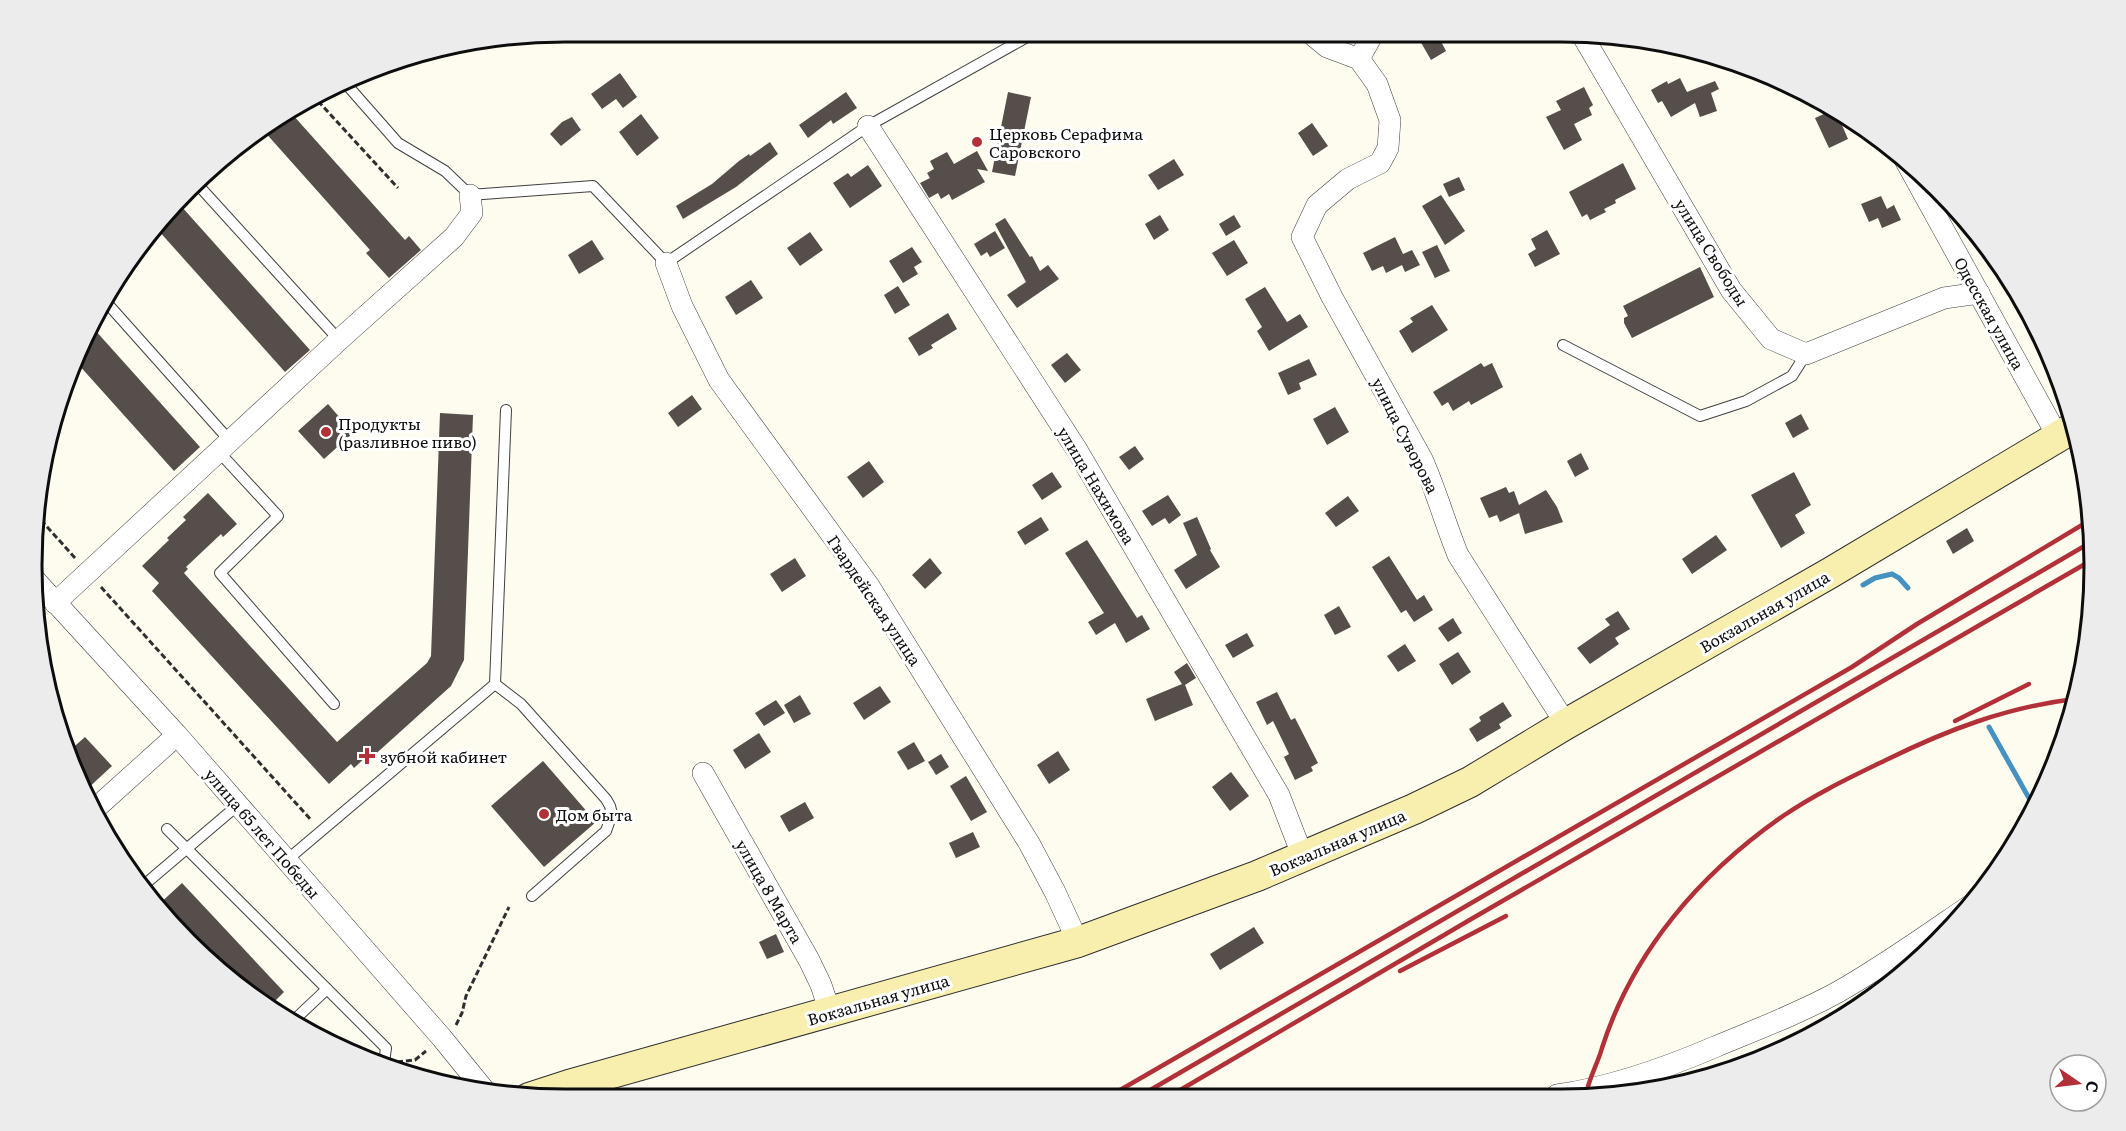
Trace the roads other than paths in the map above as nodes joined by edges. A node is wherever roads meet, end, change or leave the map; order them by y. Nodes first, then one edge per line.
1 (1018, 42) edge
2 (1320, 42) edge
3 (1368, 42) edge
4 (1587, 43) edge
5 (1359, 58) junction
6 (350, 89) edge
7 (868, 126) junction
8 (1918, 183) edge
9 (202, 189) edge
10 (470, 195) junction
11 (666, 263) junction
12 (1979, 293) junction
13 (110, 307) edge
14 (339, 340) junction
15 (1563, 345) dead end
16 (1806, 354) junction
17 (506, 410) dead end
18 (2066, 429) edge
19 (2067, 431) edge
20 (225, 446) junction
21 (43, 589) edge
22 (55, 603) junction
23 (495, 684) junction
24 (334, 704) dead end
25 (1566, 724) junction
26 (177, 735) junction
27 (703, 773) dead end
28 (100, 804) edge
29 (238, 805) junction
30 (167, 829) dead end
31 (186, 849) junction
32 (1303, 857) junction
33 (287, 860) junction
34 (148, 881) edge
35 (532, 896) dead end
36 (1942, 924) edge
37 (1078, 942) junction
38 (327, 989) junction
39 (830, 1012) junction
40 (299, 1016) edge
41 (385, 1056) edge
42 (477, 1082) edge
43 (1597, 1088) edge
44 (557, 1089) edge

1 - 7 lane
2 - 5 street
3 - 5 street
4 - 16 street, улица Свободы
5 - 25 street, улица Суворова
6 - 10 lane
7 - 11 lane
7 - 32 street, улица Нахимова
8 - 12 street, Одесская улица
9 - 14 lane
10 - 11 lane
10 - 14 street
11 - 37 street, Гвардейская улица
12 - 16 street
12 - 18 street, Одесская улица
13 - 20 lane
14 - 20 street
15 - 16 lane
17 - 23 lane
19 - 25 main road, Вокзальная улица
20 - 22 street
20 - 24 lane
21 - 22 street, улица 65 лет Победы
22 - 26 street, улица 65 лет Победы
23 - 33 lane
23 - 35 lane
25 - 32 main road, Вокзальная улица
26 - 28 street
26 - 29 street, улица 65 лет Победы
27 - 39 street, улица 8 Марта
29 - 31 lane
29 - 33 street, улица 65 лет Победы
30 - 31 lane
31 - 34 lane
31 - 38 lane
32 - 37 main road, Вокзальная улица
33 - 42 street, улица 65 лет Победы
36 - 43 street
37 - 39 main road, Вокзальная улица
38 - 40 lane
38 - 41 lane
39 - 44 main road, Вокзальная улица

